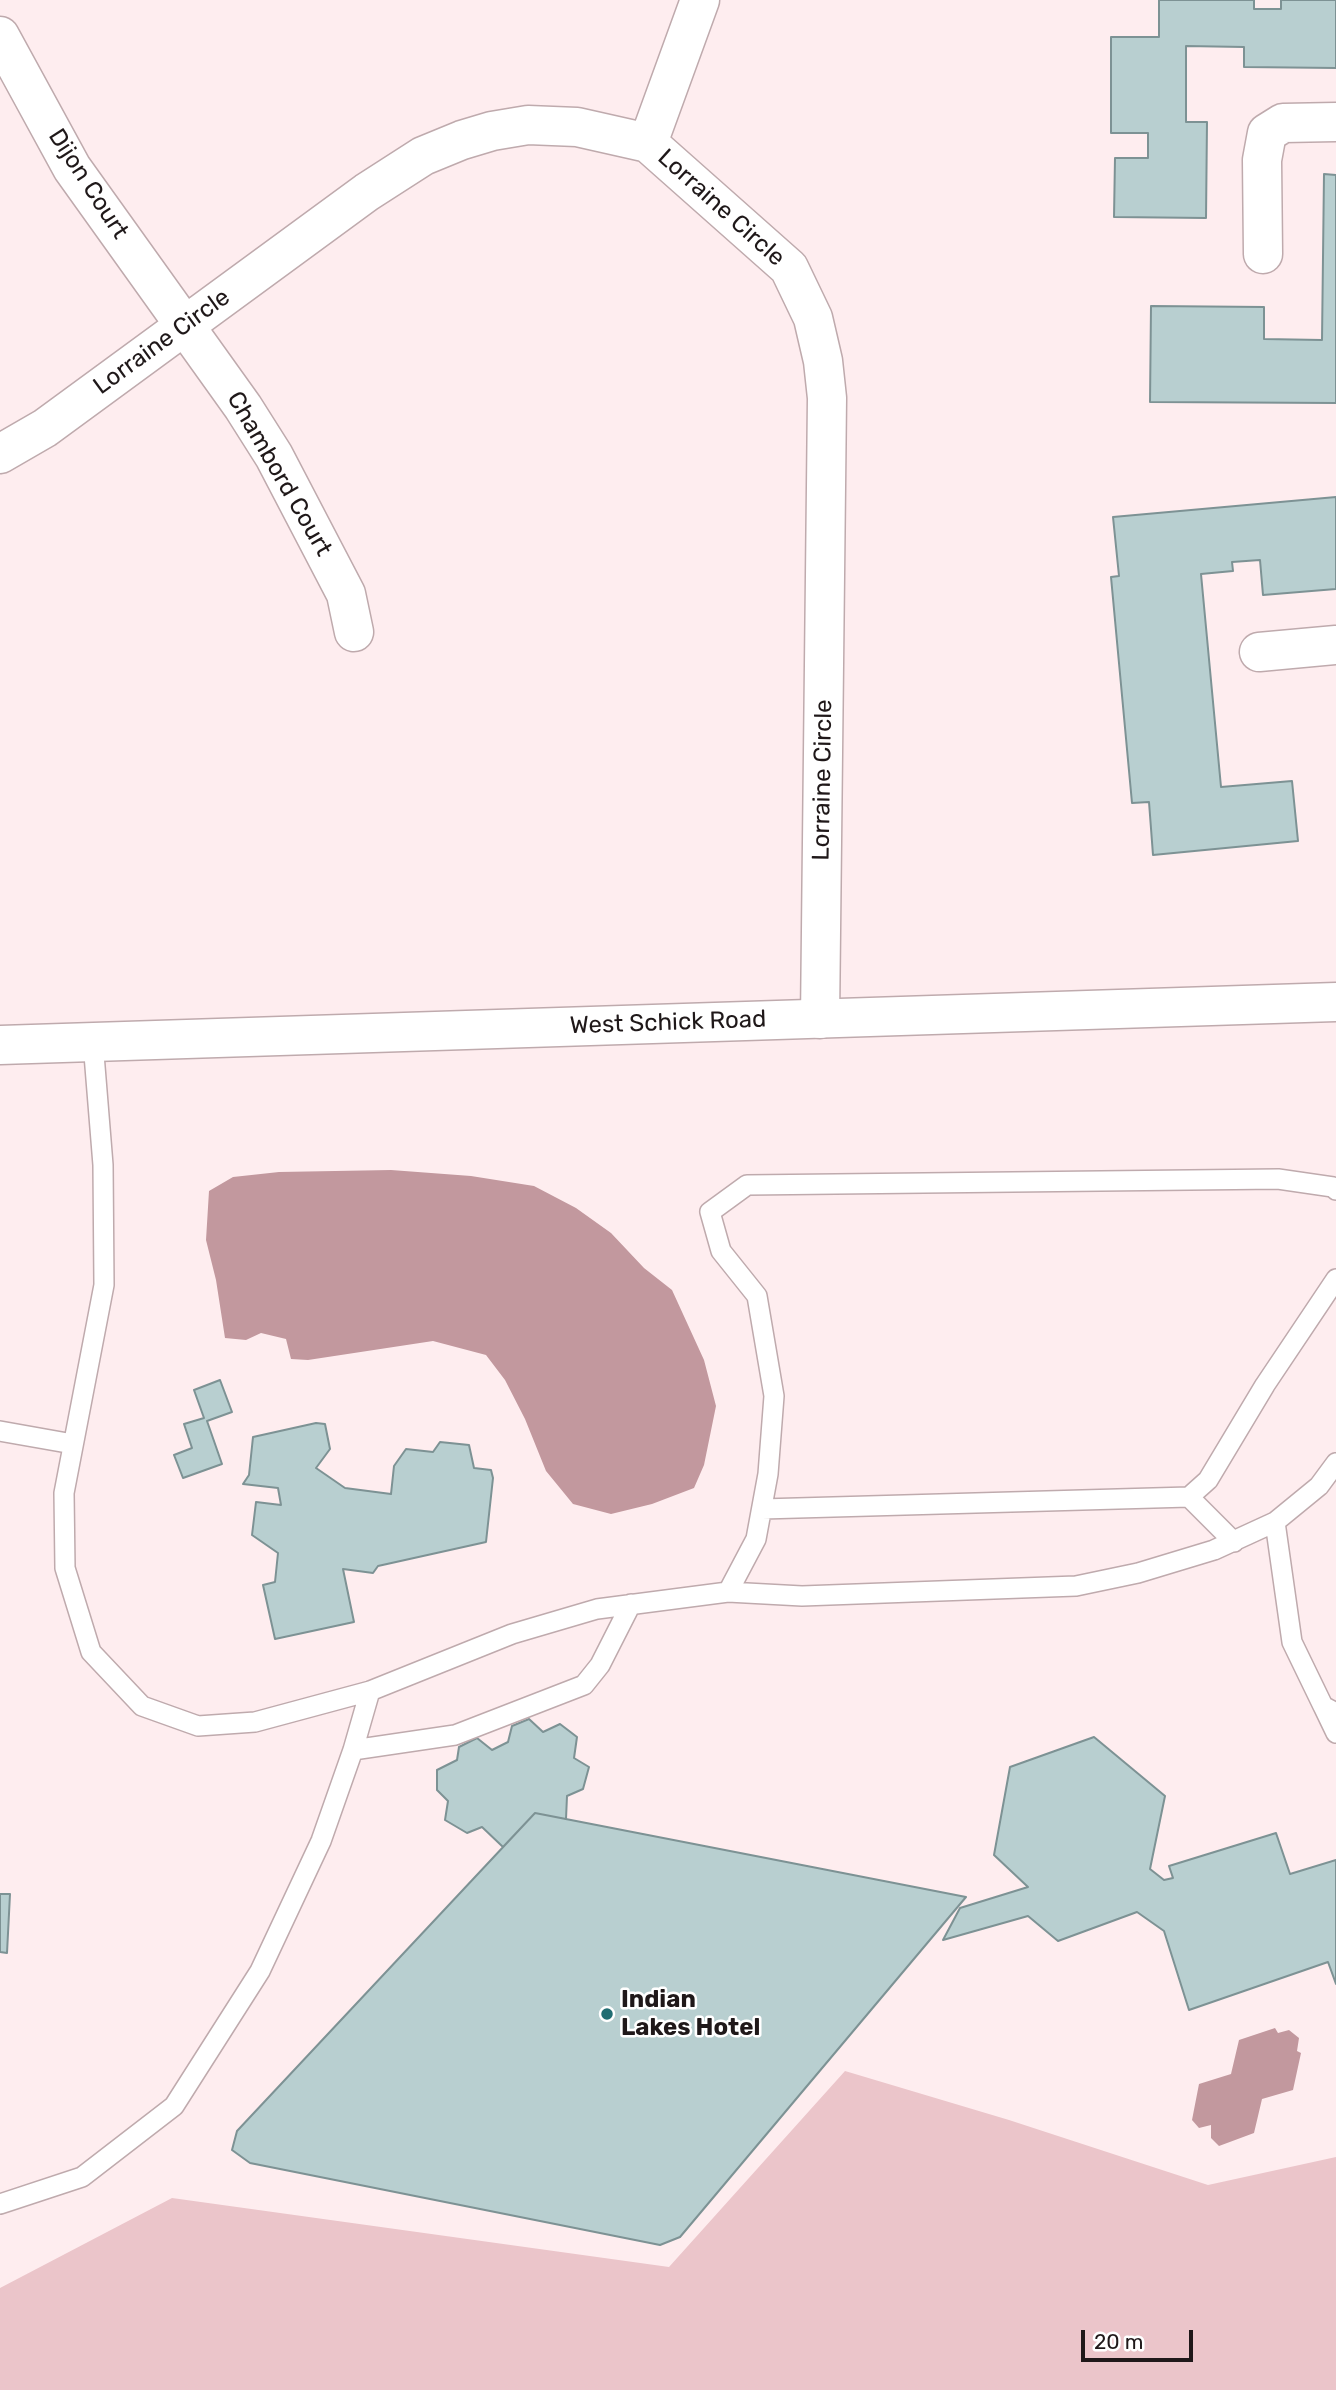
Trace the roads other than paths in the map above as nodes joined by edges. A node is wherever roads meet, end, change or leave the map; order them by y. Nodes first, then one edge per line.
1 (700, 0) edge
2 (0, 36) edge
3 (1336, 122) edge
4 (648, 143) junction
5 (1262, 254) dead end
6 (185, 325) junction
7 (0, 454) edge
8 (354, 632) dead end
9 (1336, 645) edge
10 (1259, 652) dead end
11 (1336, 1002) edge
12 (820, 1018) junction
13 (93, 1042) junction
14 (0, 1045) edge
15 (1336, 1190) edge
16 (1336, 1279) edge
17 (0, 1432) edge
18 (73, 1444) junction
19 (1336, 1464) edge
20 (1189, 1497) junction
21 (762, 1509) junction
22 (1275, 1522) junction
23 (1234, 1542) junction
24 (728, 1592) junction
25 (631, 1604) junction
26 (370, 1691) junction
27 (1329, 1709) edge
28 (1336, 1733) edge
29 (353, 1750) junction
30 (0, 2204) edge

1 - 4 street
2 - 6 street, Dijon Court
3 - 5 street
4 - 6 street, Lorraine Circle
4 - 12 street, Lorraine Circle
6 - 7 street, Lorraine Circle
6 - 8 street, Chambord Court
9 - 10 street
11 - 12 street, West Schick Road
12 - 13 street, West Schick Road
13 - 14 street, West Schick Road
13 - 18 lane
15 - 21 lane
16 - 20 lane
17 - 18 lane
18 - 26 lane
19 - 22 lane
20 - 21 lane
20 - 23 lane
21 - 24 lane
22 - 23 lane
22 - 27 lane
23 - 24 lane
24 - 25 lane
25 - 26 lane
25 - 29 lane
26 - 29 lane
27 - 28 lane
29 - 30 lane

